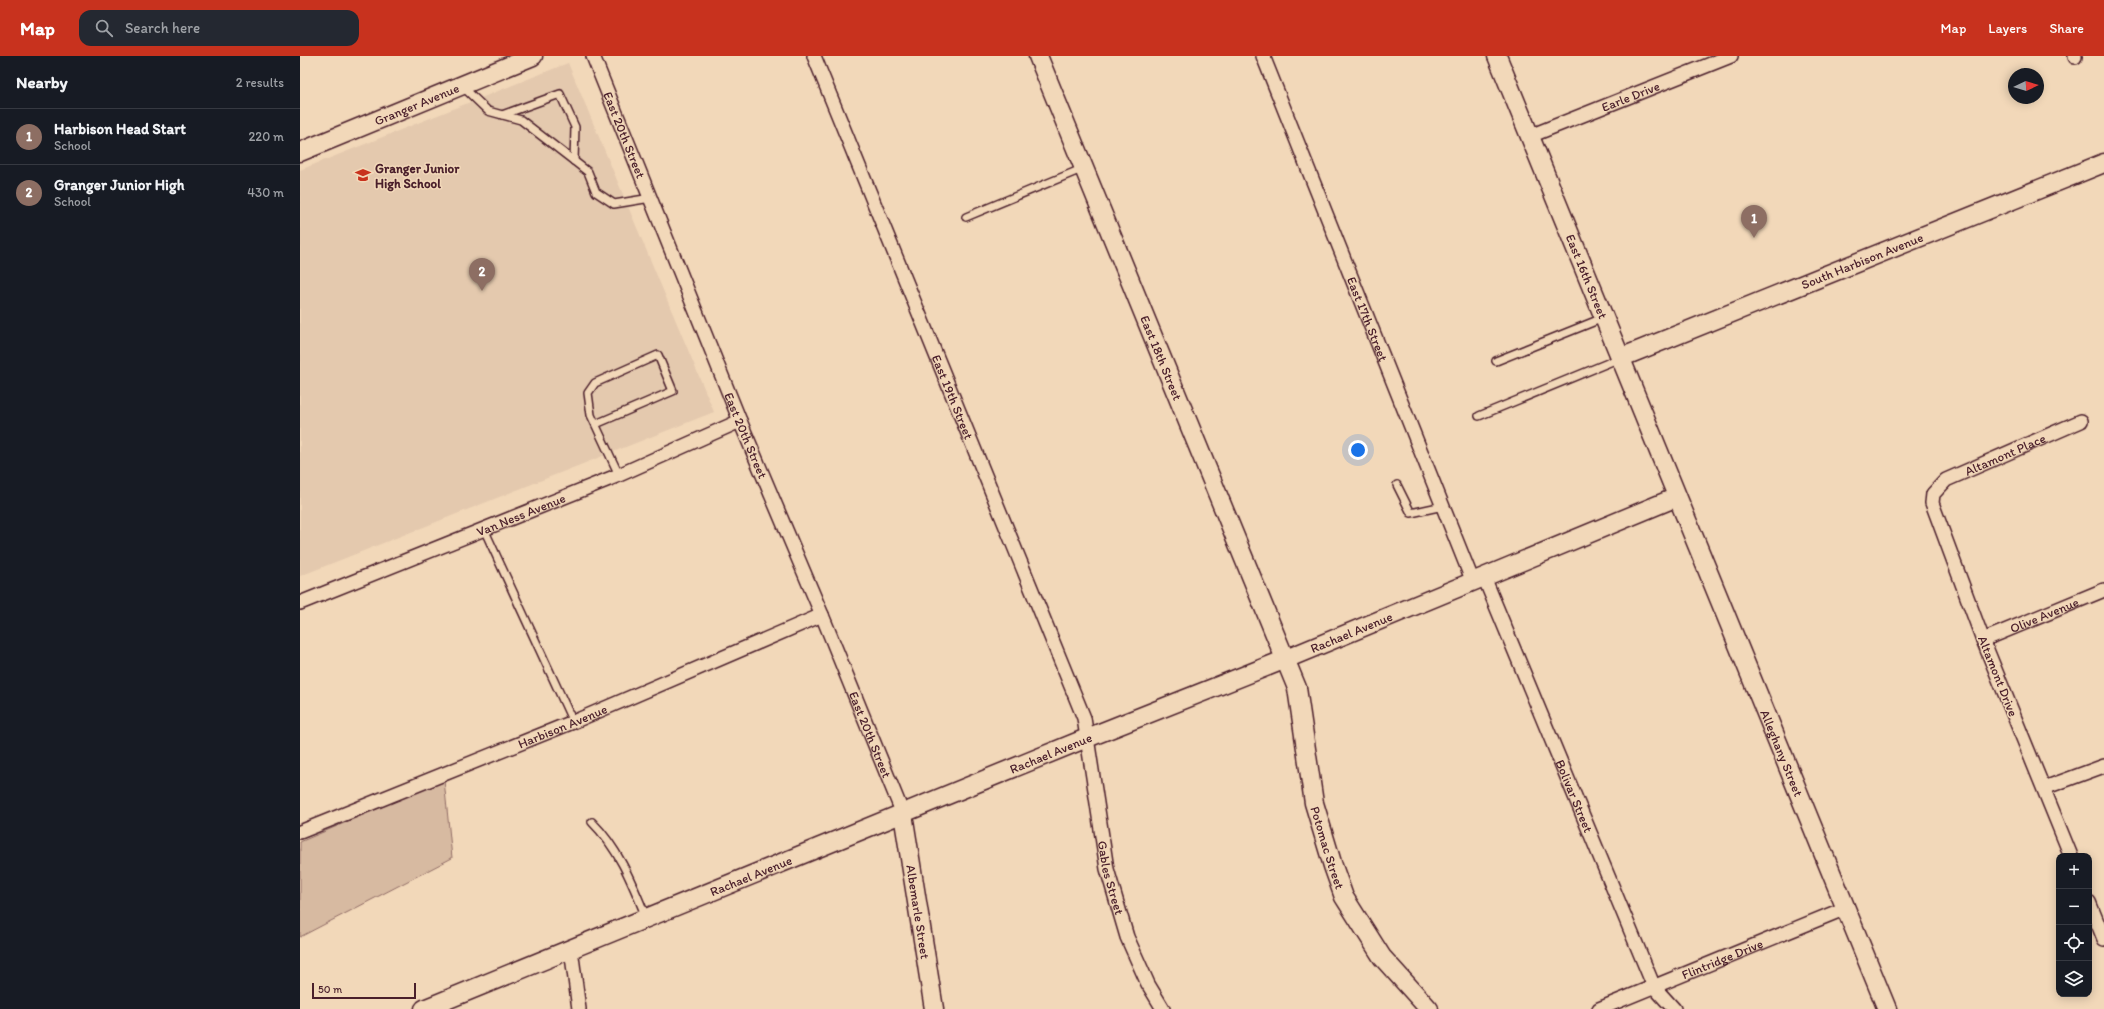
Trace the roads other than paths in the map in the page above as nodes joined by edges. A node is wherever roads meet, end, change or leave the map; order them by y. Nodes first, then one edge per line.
1 (533, 56) edge
2 (593, 56) edge
3 (814, 56) edge
4 (1038, 56) edge
5 (1262, 56) edge
6 (1497, 56) edge
7 (1732, 56) edge
8 (462, 86) junction
9 (502, 115) junction
10 (1530, 136) junction
11 (300, 152) edge
12 (574, 161) junction
13 (2104, 163) edge
14 (1084, 168) junction
15 (651, 198) junction
16 (966, 216) dead end
17 (1603, 318) junction
18 (1620, 358) junction
19 (1496, 360) dead end
20 (1479, 416) dead end
21 (740, 421) junction
22 (2081, 421) dead end
23 (596, 424) junction
24 (619, 475) junction
25 (1396, 485) dead end
26 (1933, 494) joint
27 (1677, 497) junction
28 (1443, 506) junction
29 (484, 529) junction
30 (1478, 579) junction
31 (2104, 590) edge
32 (300, 604) edge
33 (822, 615) junction
34 (1984, 640) junction
35 (1286, 659) junction
36 (573, 722) junction
37 (1087, 738) junction
38 (2104, 766) edge
39 (2044, 788) junction
40 (903, 814) junction
41 (592, 822) dead end
42 (300, 832) edge
43 (2070, 853) edge
44 (1846, 908) junction
45 (2092, 909) edge
46 (646, 917) junction
47 (2104, 939) edge
48 (571, 949) junction
49 (1654, 987) junction
50 (424, 1009) edge
51 (579, 1009) edge
52 (934, 1009) edge
53 (1163, 1009) edge
54 (1429, 1009) edge
55 (1599, 1009) edge
56 (1674, 1009) edge
57 (1888, 1009) edge

1 - 8 street, Granger Avenue
2 - 15 street, East 20th Street
3 - 37 street, East 19th Street
4 - 14 street, East 18th Street
5 - 28 street, East 17th Street
6 - 10 street, East 16th Street
7 - 10 street, Earle Drive
8 - 9 lane
8 - 11 street, Granger Avenue
9 - 12 lane
9 - 12 lane
10 - 17 street, East 16th Street
12 - 15 lane
13 - 18 street, South Harbison Avenue
14 - 16 lane
14 - 35 street, East 18th Street
15 - 21 street, East 20th Street
17 - 18 street, East 16th Street
17 - 19 lane
18 - 20 lane
18 - 27 street, East 16th Street
21 - 24 street, Van Ness Avenue
21 - 33 street, East 20th Street
22 - 26 street, Altamont Place
23 - 23 lane
23 - 24 lane
24 - 29 street, Van Ness Avenue
25 - 28 lane
26 - 34 street, Altamont Drive
27 - 30 street, Rachael Avenue
27 - 44 street, Alleghany Street
28 - 30 street, East 17th Street
29 - 32 street, Van Ness Avenue
29 - 36 lane
30 - 35 street, Rachael Avenue
30 - 49 street, Bolivar Street
31 - 34 street, Olive Avenue
33 - 36 street, Harbison Avenue
33 - 40 street, East 20th Street
34 - 39 street, Altamont Drive
35 - 37 street, Rachael Avenue
35 - 54 street, Potomac Street
36 - 42 street, Harbison Avenue
37 - 40 street, Rachael Avenue
37 - 53 street, Gables Street
38 - 39 street
39 - 43 street, Altamont Drive
40 - 46 street, Rachael Avenue
40 - 52 street, Albemarle Street
41 - 46 lane
44 - 49 street, Flintridge Drive
44 - 57 street, Alleghany Street
45 - 47 street
46 - 48 street, Rachael Avenue
48 - 50 street, Rachael Avenue
48 - 51 street
49 - 55 street, Flintridge Drive
49 - 56 street, Bolivar Street

